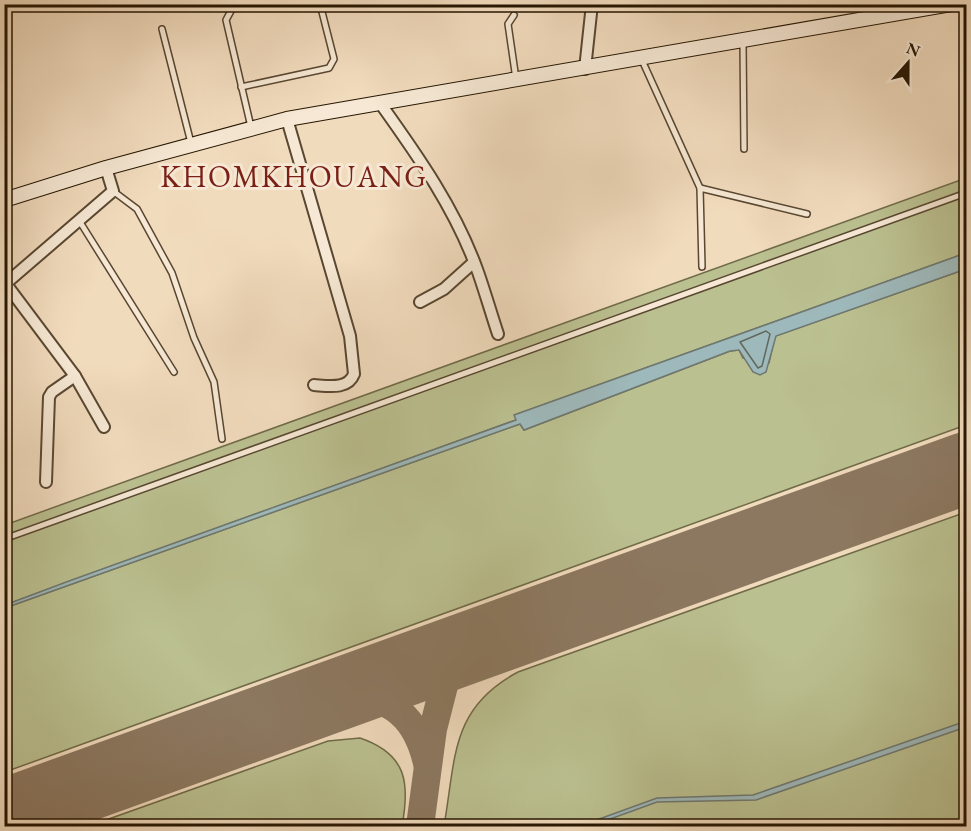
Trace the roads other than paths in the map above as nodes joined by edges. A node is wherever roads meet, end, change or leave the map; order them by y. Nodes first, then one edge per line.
1 (239, 4) edge
2 (320, 4) edge
3 (592, 4) edge
4 (951, 5) edge
5 (886, 10) edge
6 (514, 15) dead end
7 (162, 29) dead end
8 (743, 41) junction
9 (641, 58) junction
10 (585, 69) junction
11 (516, 80) junction
12 (242, 87) junction
13 (380, 103) junction
14 (287, 119) junction
15 (251, 128) junction
16 (192, 145) junction
17 (744, 149) dead end
18 (106, 168) junction
19 (700, 188) junction
20 (113, 191) junction
21 (966, 193) edge
22 (4, 200) edge
23 (807, 214) dead end
24 (80, 222) junction
25 (474, 262) junction
26 (702, 267) dead end
27 (5, 285) edge
28 (420, 302) dead end
29 (498, 334) dead end
30 (174, 372) dead end
31 (75, 376) junction
32 (314, 385) dead end
33 (104, 427) dead end
34 (222, 439) dead end
35 (46, 482) dead end
36 (4, 538) edge

1 - 12 lane
2 - 12 lane
3 - 10 street
4 - 5 main road
5 - 8 main road
6 - 11 lane
7 - 16 lane
8 - 9 main road
8 - 17 lane
9 - 10 main road
9 - 19 lane
10 - 11 main road
11 - 13 main road
12 - 15 lane
13 - 14 main road
13 - 25 street
14 - 15 main road
14 - 32 street
15 - 16 main road
16 - 18 main road
18 - 20 street
18 - 22 main road
19 - 23 lane
19 - 26 lane
20 - 24 street
20 - 34 lane
21 - 36 lane
24 - 27 street
24 - 30 lane
25 - 28 street
25 - 29 street
27 - 31 street
31 - 33 street
31 - 35 street

